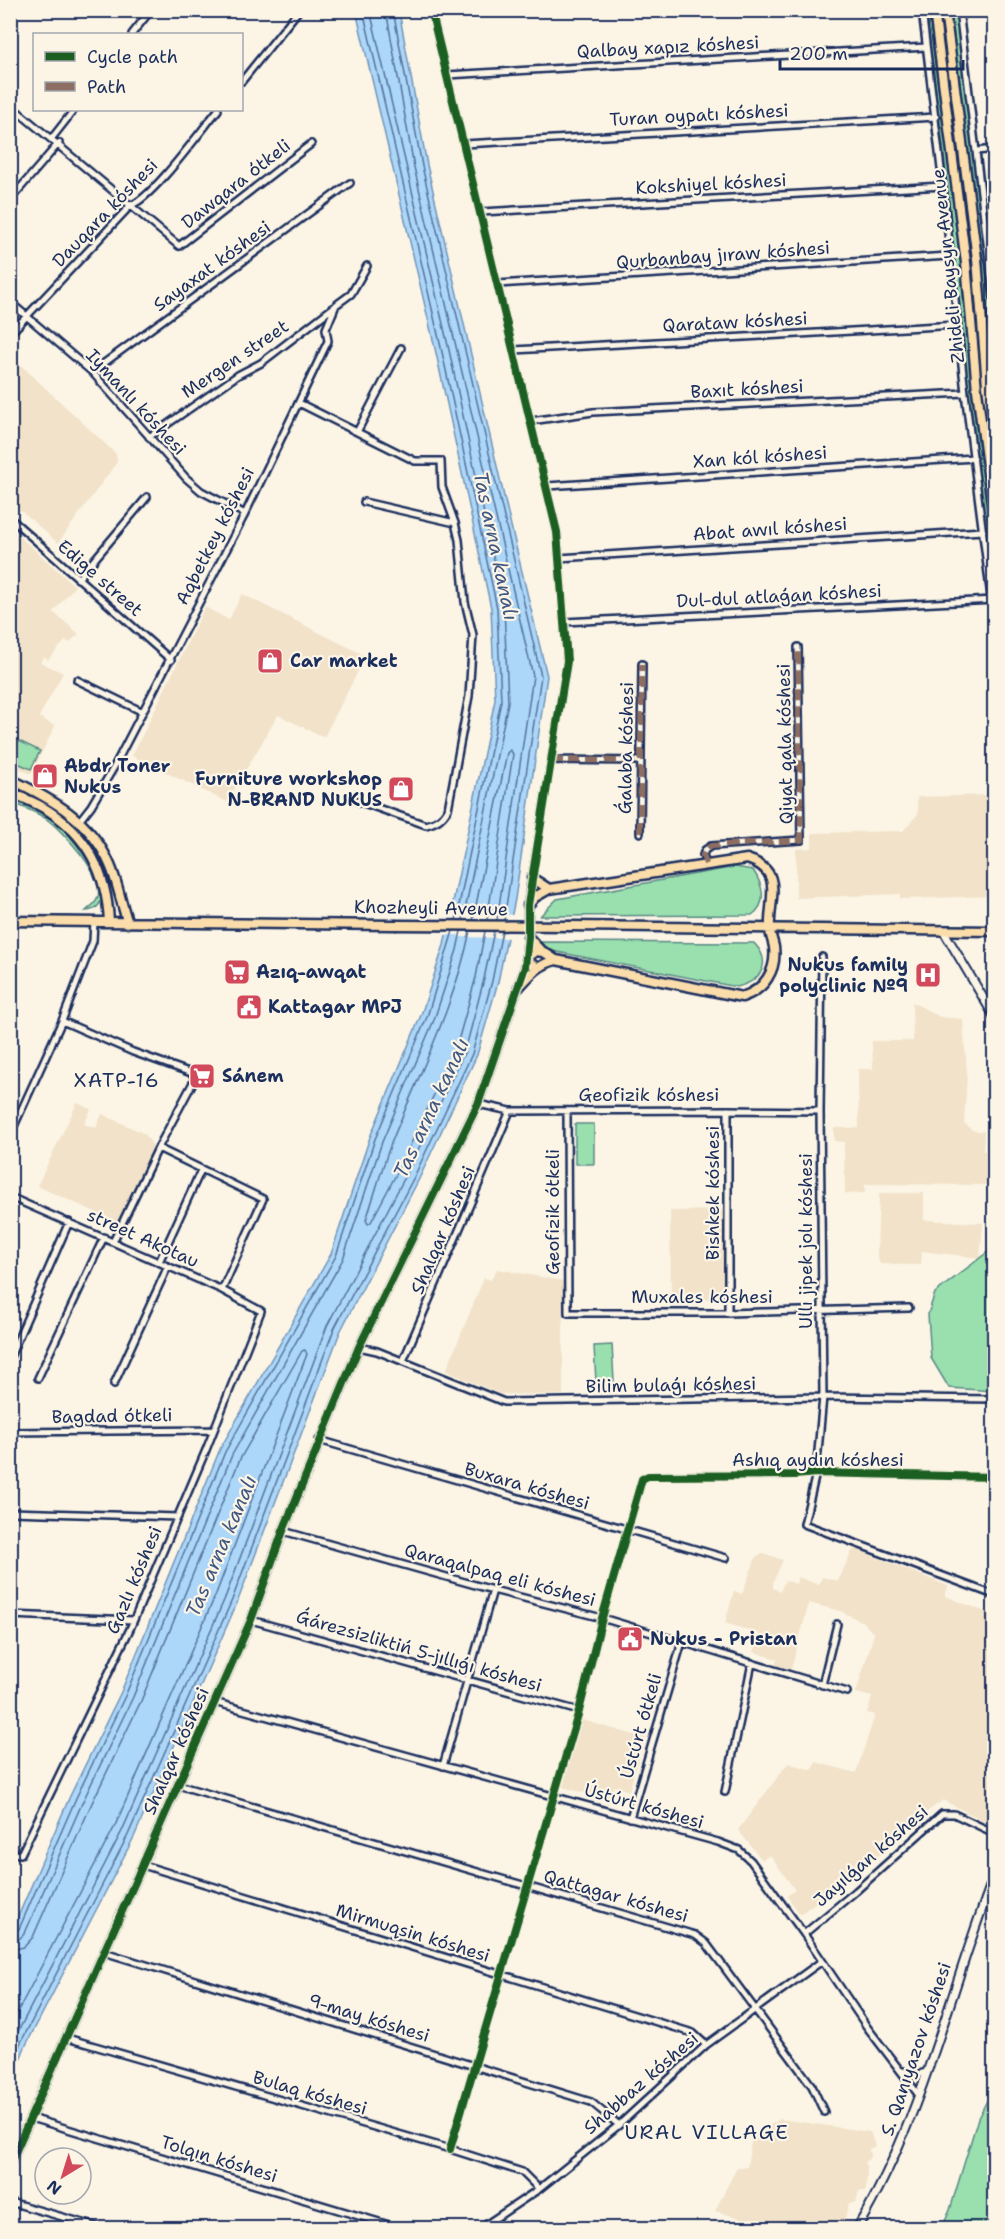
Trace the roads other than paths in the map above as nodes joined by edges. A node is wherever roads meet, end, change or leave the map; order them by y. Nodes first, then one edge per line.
1 (151, 10) edge
2 (299, 10) edge
3 (431, 10) edge
4 (922, 10) edge
5 (934, 10) edge
6 (945, 10) edge
7 (959, 10) edge
8 (133, 33) edge
9 (926, 47) junction
10 (447, 75) junction
11 (243, 80) edge
12 (10, 105) edge
13 (73, 111) edge
14 (217, 111) edge
15 (936, 117) junction
16 (52, 138) junction
17 (59, 143) junction
18 (311, 144) dead end
19 (464, 144) junction
20 (994, 149) edge
21 (977, 151) junction
22 (350, 183) dead end
23 (944, 186) junction
24 (10, 200) edge
25 (131, 205) junction
26 (480, 212) junction
27 (949, 256) junction
28 (367, 266) dead end
29 (498, 284) junction
30 (994, 301) edge
31 (10, 302) edge
32 (336, 305) junction
33 (27, 316) junction
34 (957, 325) junction
35 (10, 334) edge
36 (401, 348) dead end
37 (514, 350) junction
38 (92, 372) junction
39 (965, 393) junction
40 (298, 403) junction
41 (531, 421) junction
42 (357, 432) junction
43 (994, 436) edge
44 (149, 437) junction
45 (974, 458) junction
46 (547, 486) junction
47 (147, 497) dead end
48 (364, 502) dead end
49 (245, 514) junction
50 (10, 518) edge
51 (994, 519) edge
52 (455, 523) junction
53 (983, 531) junction
54 (559, 558) junction
55 (78, 579) junction
56 (993, 600) edge
57 (994, 621) edge
58 (564, 622) junction
59 (798, 647) dead end
60 (171, 660) junction
61 (642, 663) dead end
62 (77, 680) dead end
63 (143, 712) junction
64 (551, 760) junction
65 (641, 761) junction
66 (10, 779) edge
67 (10, 792) edge
68 (355, 800) dead end
69 (80, 819) junction
70 (640, 833) dead end
71 (706, 864) junction
72 (532, 878) junction
73 (549, 889) junction
74 (122, 904) junction
75 (528, 905) junction
76 (108, 907) junction
77 (94, 922) junction
78 (109, 922) junction
79 (128, 922) junction
80 (11, 923) edge
81 (770, 928) junction
82 (944, 930) junction
83 (994, 931) edge
84 (528, 937) junction
85 (543, 952) junction
86 (527, 957) junction
87 (822, 957) dead end
88 (556, 960) junction
89 (538, 968) junction
90 (519, 987) junction
91 (994, 1016) edge
92 (62, 1021) junction
93 (478, 1104) junction
94 (728, 1110) junction
95 (510, 1111) junction
96 (567, 1111) junction
97 (820, 1112) junction
98 (10, 1135) edge
99 (158, 1148) junction
100 (201, 1170) junction
101 (10, 1197) edge
102 (69, 1222) junction
103 (104, 1237) junction
104 (114, 1242) junction
105 (159, 1263) junction
106 (168, 1266) junction
107 (222, 1290) junction
108 (909, 1308) dead end
109 (261, 1311) joint
110 (821, 1311) junction
111 (728, 1312) junction
112 (568, 1313) joint
113 (359, 1347) junction
114 (10, 1357) edge
115 (403, 1361) junction
116 (38, 1378) dead end
117 (114, 1384) dead end
118 (823, 1397) junction
119 (994, 1399) edge
120 (214, 1430) junction
121 (10, 1432) edge
122 (319, 1440) junction
123 (816, 1473) junction
124 (994, 1477) edge
125 (10, 1512) edge
126 (178, 1517) junction
127 (627, 1530) junction
128 (283, 1531) junction
129 (726, 1558) dead end
130 (493, 1590) junction
131 (994, 1594) edge
132 (10, 1615) edge
133 (602, 1618) junction
134 (134, 1620) junction
135 (251, 1620) junction
136 (837, 1624) dead end
137 (682, 1642) junction
138 (752, 1663) junction
139 (468, 1679) junction
140 (822, 1685) junction
141 (847, 1692) dead end
142 (214, 1702) junction
143 (579, 1711) junction
144 (443, 1766) junction
145 (178, 1785) junction
146 (725, 1792) dead end
147 (554, 1796) junction
148 (630, 1818) junction
149 (994, 1833) edge
150 (10, 1853) edge
151 (142, 1865) junction
152 (994, 1876) edge
153 (527, 1885) junction
154 (804, 1934) junction
155 (104, 1952) junction
156 (822, 1961) junction
157 (502, 1975) junction
158 (756, 2009) junction
159 (67, 2038) junction
160 (706, 2045) junction
161 (475, 2066) junction
162 (899, 2070) junction
163 (927, 2072) junction
164 (918, 2094) junction
165 (824, 2112) dead end
166 (31, 2118) junction
167 (619, 2125) junction
168 (450, 2149) junction
169 (10, 2164) edge
170 (539, 2189) junction
171 (10, 2202) edge
172 (101, 2229) edge
173 (399, 2229) edge
174 (481, 2229) edge
175 (857, 2229) edge

1 - 8 street
2 - 11 street
3 - 10 street
4 - 9 street
5 - 51 main road, Zhideli Baysyn Avenue
6 - 43 main road, Zhideli Baysyn Avenue
7 - 21 street
9 - 10 street, Qalbay xapız kóshesi
9 - 15 street
10 - 19 street
12 - 16 street
13 - 16 street
14 - 25 street, Dauqara kóshesi
15 - 19 street, Turan oypatı kóshesi
15 - 23 street
16 - 17 street
17 - 24 street
17 - 25 street
18 - 25 street, Dawqara ótkeli
19 - 26 street
20 - 21 street
21 - 30 street
22 - 38 street, Sayaxat kóshesi
23 - 26 street, Kokshiyel kóshesi
23 - 27 street
25 - 33 street, Dauqara kóshesi
26 - 29 street
27 - 29 street, Qurbanbay jıraw kóshesi
27 - 34 street
28 - 32 street, Aqbetkey kóshesi
29 - 37 street
31 - 33 street, Iymanlı kóshesi
32 - 40 street, Aqbetkey kóshesi
32 - 44 street, Mergen street
33 - 35 street, Dauqara kóshesi
33 - 38 street, Iymanlı kóshesi
34 - 37 street, Qarataw kóshesi
34 - 39 street
36 - 42 street
37 - 41 street
38 - 44 street, Iymanlı kóshesi
39 - 41 street, Baxıt kóshesi
39 - 45 street
40 - 42 street
40 - 49 street, Aqbetkey kóshesi
41 - 46 street
42 - 52 street
44 - 49 street, Iymanlı kóshesi
45 - 46 street, Xan kól kóshesi
45 - 53 street
46 - 54 street
47 - 55 street
48 - 52 street
49 - 60 street, Aqbetkey kóshesi
50 - 55 street, Edige street
52 - 68 street
53 - 54 street, Abat awıl kóshesi
53 - 56 street
54 - 58 street
55 - 60 street, Edige street
56 - 57 street
56 - 58 street, Dul-dul atlaǵan kóshesi
58 - 64 street
59 - 71 street, Qiyat qala kóshesi
60 - 63 street, Aqbetkey kóshesi
61 - 65 street, Ǵalaba kóshesi
62 - 63 street
63 - 69 street, Aqbetkey kóshesi
64 - 65 street
64 - 72 street
65 - 70 street, Ǵalaba kóshesi
66 - 69 main road
67 - 76 main road
69 - 74 main road
71 - 73 main road
71 - 81 main road
72 - 73 main road
72 - 75 street, Shalqar kóshesi
73 - 75 main road
74 - 76 main road
74 - 79 main road
75 - 84 street, Shalqar kóshesi
76 - 78 main road
77 - 78 main road, Khozheyli Avenue
77 - 80 main road, Khozheyli Avenue
77 - 92 street
78 - 79 main road, Khozheyli Avenue
79 - 81 main road, Khozheyli Avenue, bridge
81 - 82 main road, Khozheyli Avenue
81 - 88 main road
82 - 83 main road, Khozheyli Avenue
82 - 91 street
84 - 85 main road
84 - 86 street, Shalqar kóshesi
85 - 86 main road
85 - 88 main road
86 - 89 main road
86 - 90 street, Shalqar kóshesi
87 - 97 street, Ullı jipek jolı kóshesi
88 - 89 main road
89 - 90 main road
90 - 93 street, Shalqar kóshesi
92 - 98 street
92 - 99 street
93 - 95 street, Geofizik kóshesi
93 - 113 street, Shalqar kóshesi
94 - 96 street, Geofizik kóshesi
94 - 97 street, Geofizik kóshesi
94 - 111 street, Bishkek kóshesi
95 - 96 street, Geofizik kóshesi
95 - 115 street, Shalqar kóshesi
96 - 112 street, Geofizik ótkeli
97 - 110 street, Ullı jipek jolı kóshesi
99 - 100 street
99 - 104 street
100 - 105 street
100 - 107 street
101 - 102 street, street Akotau
102 - 103 street, street Akotau
102 - 114 street
103 - 104 street, street Akotau
103 - 116 street
104 - 105 street, street Akotau
105 - 106 street, street Akotau
106 - 107 street, street Akotau
106 - 117 street
107 - 109 street, street Akotau
108 - 110 street, Muxales kóshesi
109 - 120 street, Gazlı kóshesi
110 - 111 street, Muxales kóshesi
110 - 118 street, Ullı jipek jolı kóshesi
111 - 112 street, Muxales kóshesi
113 - 115 street, Bilim bulaǵı kóshesi
113 - 122 street, Shalqar kóshesi
115 - 118 street, Bilim bulaǵı kóshesi
118 - 119 street, Bilim bulaǵı kóshesi
118 - 123 street, Ullı jipek jolı kóshesi
120 - 121 street, Bagdad ótkeli
120 - 126 street, Gazlı kóshesi
122 - 127 street, Buxara kóshesi
122 - 128 street, Shalqar kóshesi
123 - 124 street, Ashıq aydın kóshesi
123 - 127 street, Ashıq aydın kóshesi
123 - 131 street, Ullı jipek jolı kóshesi
125 - 126 street
126 - 134 street, Gazlı kóshesi
127 - 129 street, Buxara kóshesi
127 - 133 street
128 - 130 street, Qaraqalpaq eli kóshesi
128 - 135 street, Shalqar kóshesi
130 - 133 street, Qaraqalpaq eli kóshesi
130 - 139 street
132 - 134 street
133 - 137 street, Qaraqalpaq eli kóshesi
133 - 143 street
134 - 150 street, Gazlı kóshesi
135 - 139 street, Ǵárezsizliktiń 5-jıllıǵı kóshesi
135 - 142 street, Shalqar kóshesi
136 - 140 street
137 - 138 street, Qaraqalpaq eli kóshesi
137 - 148 street, Ústúrt ótkeli
138 - 140 street, Qaraqalpaq eli kóshesi
138 - 146 street
139 - 143 street, Ǵárezsizliktiń 5-jıllıǵı kóshesi
139 - 144 street
140 - 141 street, Qaraqalpaq eli kóshesi
142 - 144 street, Ústúrt kóshesi
142 - 145 street, Shalqar kóshesi
143 - 147 street
144 - 147 street, Ústúrt kóshesi
145 - 151 street, Shalqar kóshesi
145 - 153 street, Qattagar kóshesi
147 - 148 street, Ústúrt kóshesi
147 - 153 street
148 - 154 street, Ústúrt kóshesi
149 - 154 street, Jayılǵan kóshesi
151 - 155 street, Shalqar kóshesi
151 - 157 street, Mirmuqsin kóshesi
152 - 163 street, S. Qanıyazov kóshesi
153 - 157 street
153 - 158 street, Qattagar kóshesi
154 - 156 street, Ústúrt kóshesi
155 - 159 street, Shalqar kóshesi
155 - 161 street, 9-may kóshesi
156 - 158 street, Shabbaz kóshesi
156 - 162 street, Ústúrt kóshesi
157 - 160 street, Mirmuqsin kóshesi
157 - 161 street
158 - 160 street, Shabbaz kóshesi
158 - 165 street, Qattagar kóshesi
159 - 166 street, Shalqar kóshesi
159 - 168 street, Bulaq kóshesi
160 - 167 street, Shabbaz kóshesi
161 - 167 street, 9-may kóshesi
161 - 168 street
162 - 163 street
162 - 164 street, Ústúrt kóshesi
163 - 164 street, S. Qanıyazov kóshesi
164 - 175 street, S. Qanıyazov kóshesi
166 - 169 street, Shalqar kóshesi
166 - 173 street, Tolqın kóshesi
167 - 170 street, Shabbaz kóshesi
168 - 170 street, Bulaq kóshesi
170 - 174 street, Shabbaz kóshesi
171 - 172 street

